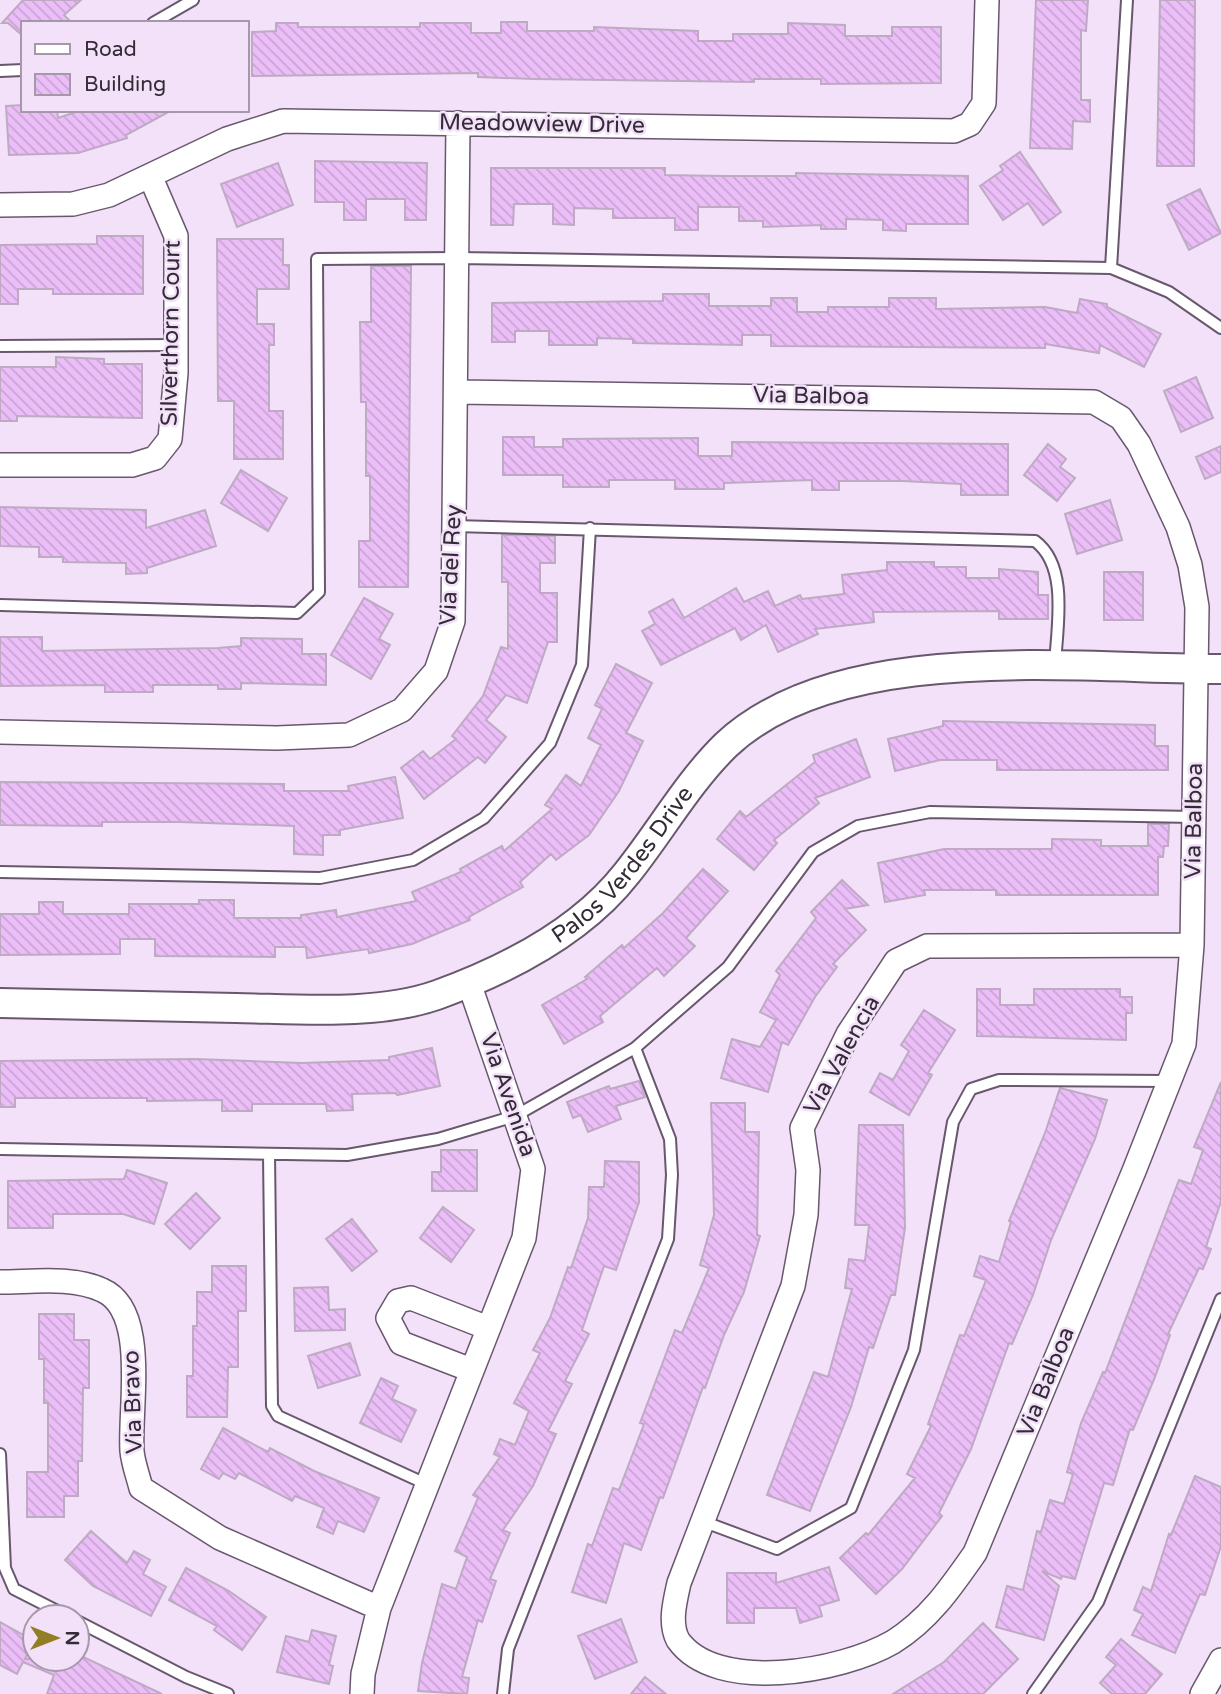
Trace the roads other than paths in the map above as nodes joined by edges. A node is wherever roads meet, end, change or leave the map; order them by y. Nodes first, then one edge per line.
1 (193, 0) edge
2 (987, 0) edge
3 (1127, 0) edge
4 (156, 21) edge
5 (21, 70) edge
6 (0, 71) edge
7 (458, 123) junction
8 (151, 177) junction
9 (0, 205) edge
10 (457, 258) junction
11 (1111, 268) junction
12 (1221, 328) edge
13 (176, 345) junction
14 (0, 346) edge
15 (457, 393) junction
16 (0, 466) edge
17 (454, 526) junction
18 (590, 528) junction
19 (0, 604) edge
20 (1055, 668) junction
21 (1209, 669) edge
22 (0, 732) edge
23 (1194, 817) junction
24 (0, 872) edge
25 (1192, 945) junction
26 (469, 983) junction
27 (0, 1003) edge
28 (635, 1048) junction
29 (1170, 1081) junction
30 (515, 1116) junction
31 (0, 1149) edge
32 (269, 1154) junction
33 (0, 1282) edge
34 (1221, 1298) edge
35 (488, 1328) junction
36 (471, 1370) junction
37 (0, 1454) edge
38 (426, 1483) junction
39 (702, 1521) junction
40 (42, 1603) edge
41 (379, 1608) junction
42 (91, 1628) edge
43 (1221, 1660) edge
44 (707, 1669) joint
45 (228, 1694) edge
46 (362, 1694) edge
47 (503, 1694) edge
48 (1033, 1694) edge
49 (1202, 1694) edge

1 - 4 lane
2 - 7 street, Meadowview Drive
3 - 11 lane
5 - 6 lane
7 - 8 street, Meadowview Drive
7 - 10 street, Via del Rey
8 - 9 street, Meadowview Drive
8 - 13 street, Silverthorn Court
10 - 11 lane
10 - 15 street, Via del Rey
10 - 19 lane
11 - 12 lane
13 - 14 lane
13 - 16 street, Silverthorn Court
15 - 17 street, Via del Rey
15 - 21 street, Via Balboa
17 - 18 lane
17 - 22 street, Via del Rey
18 - 20 lane
18 - 24 lane
20 - 21 street, Palos Verdes Drive
20 - 26 street, Palos Verdes Drive
21 - 23 street, Via Balboa
23 - 25 street, Via Balboa
23 - 28 lane
25 - 29 street, Via Balboa
25 - 39 street, Via Valencia
26 - 27 street, Palos Verdes Drive
26 - 30 street, Via Avenida
28 - 30 lane
28 - 47 lane
29 - 39 lane
29 - 44 street, Via Balboa
30 - 32 lane
30 - 35 street, Via Avenida
31 - 32 lane
32 - 38 lane
33 - 41 street, Via Bravo
34 - 48 lane
35 - 36 street, Via Avenida
35 - 36 street
36 - 38 street, Via Avenida
37 - 40 lane
38 - 41 street, Via Avenida
39 - 44 street, Via Valencia
41 - 46 street, Via Avenida
42 - 45 lane
43 - 49 street

